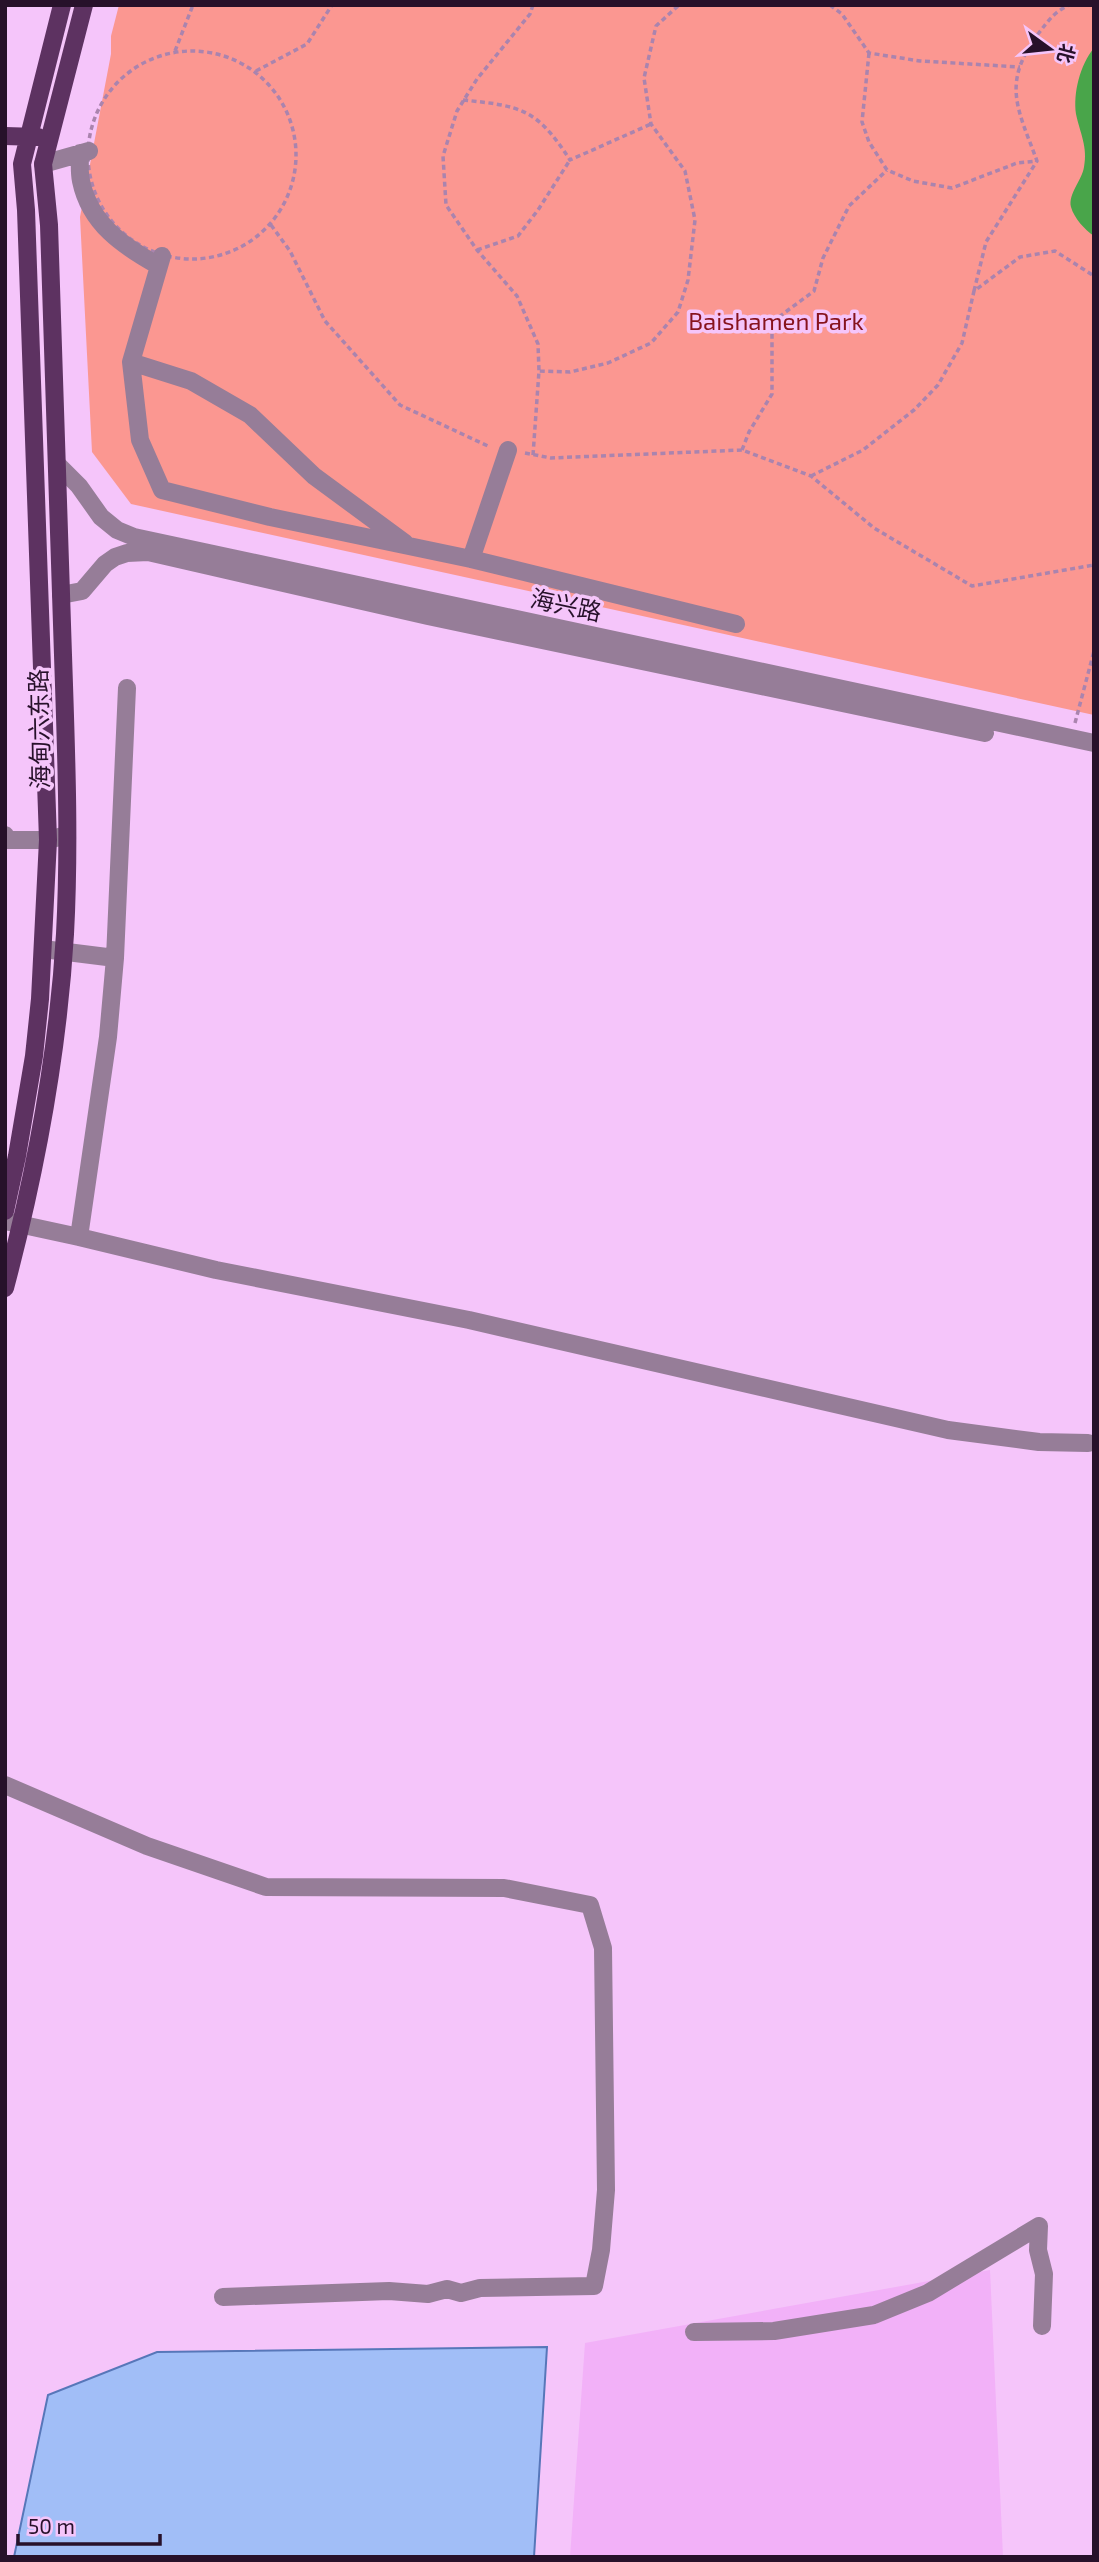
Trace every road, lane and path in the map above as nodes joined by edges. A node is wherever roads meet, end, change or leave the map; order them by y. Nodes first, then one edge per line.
1 (62, 5) edge
2 (84, 5) edge
3 (194, 5) edge
4 (332, 5) edge
5 (533, 5) edge
6 (679, 5) edge
7 (831, 5) edge
8 (1069, 5) edge
9 (175, 51) junction
10 (869, 53) junction
11 (1020, 67) junction
12 (256, 71) junction
13 (463, 100) junction
14 (651, 124) junction
15 (5, 136) edge
16 (28, 137) junction
17 (49, 138) junction
18 (84, 152) junction
19 (570, 160) junction
20 (1037, 161) junction
21 (13, 164) edge
22 (43, 164) junction
23 (887, 170) junction
24 (271, 225) junction
25 (477, 250) junction
26 (160, 261) junction
27 (1094, 276) edge
28 (974, 290) junction
29 (131, 362) junction
30 (539, 370) junction
31 (508, 450) junction
32 (742, 450) junction
33 (533, 455) junction
34 (57, 464) junction
35 (811, 476) junction
36 (410, 547) junction
37 (471, 559) junction
38 (1094, 565) edge
39 (61, 595) junction
40 (737, 624) dead end
41 (1094, 651) edge
42 (127, 688) dead end
43 (1071, 739) junction
44 (1094, 743) edge
45 (1094, 756) edge
46 (5, 835) edge
47 (67, 835) junction
48 (48, 840) junction
49 (43, 949) junction
50 (63, 951) junction
51 (116, 957) junction
52 (5, 1211) edge
53 (13, 1223) edge
54 (79, 1237) junction
55 (5, 1288) edge
56 (1088, 1443) dead end
57 (5, 1785) edge
58 (223, 2297) dead end
59 (1042, 2326) dead end
60 (694, 2332) dead end

1 - 16 main road, 海甸六东路
2 - 17 main road, 海甸六东路
3 - 9 path
4 - 12 path
5 - 13 path
6 - 14 path
7 - 10 path
8 - 11 path
9 - 12 path
9 - 18 path
10 - 11 path
10 - 23 path
11 - 20 path
12 - 24 path
13 - 19 path
13 - 25 path
14 - 19 path
14 - 30 path
15 - 16 main road
16 - 17 main road
16 - 21 main road, 海甸六东路
17 - 22 main road, 海甸六东路
18 - 22 street
18 - 26 path
18 - 26 street
19 - 25 path
20 - 23 path
20 - 28 path
21 - 22 main road
21 - 48 main road, 海甸六东路
22 - 34 main road, 海甸六东路
23 - 32 path
24 - 26 path
24 - 31 path
25 - 30 path
26 - 29 street
27 - 28 path
28 - 35 path
29 - 36 street
29 - 36 street
30 - 33 path
31 - 33 path
31 - 37 street
32 - 33 path
32 - 35 path
34 - 39 main road, 海甸六东路
34 - 43 street, 海兴路
35 - 38 path
36 - 37 street
37 - 40 street
39 - 45 street, 海兴路
39 - 47 main road, 海甸六东路
41 - 43 path
42 - 51 street
43 - 44 street, 海兴路
46 - 48 street
47 - 48 street
47 - 50 main road, 海甸六东路
48 - 49 main road, 海甸六东路
49 - 50 street
49 - 52 main road, 海甸六东路
50 - 51 street
50 - 53 main road, 海甸六东路
51 - 54 street
53 - 54 street
53 - 55 main road, 海甸六东路
54 - 56 street
57 - 58 street
59 - 60 street

